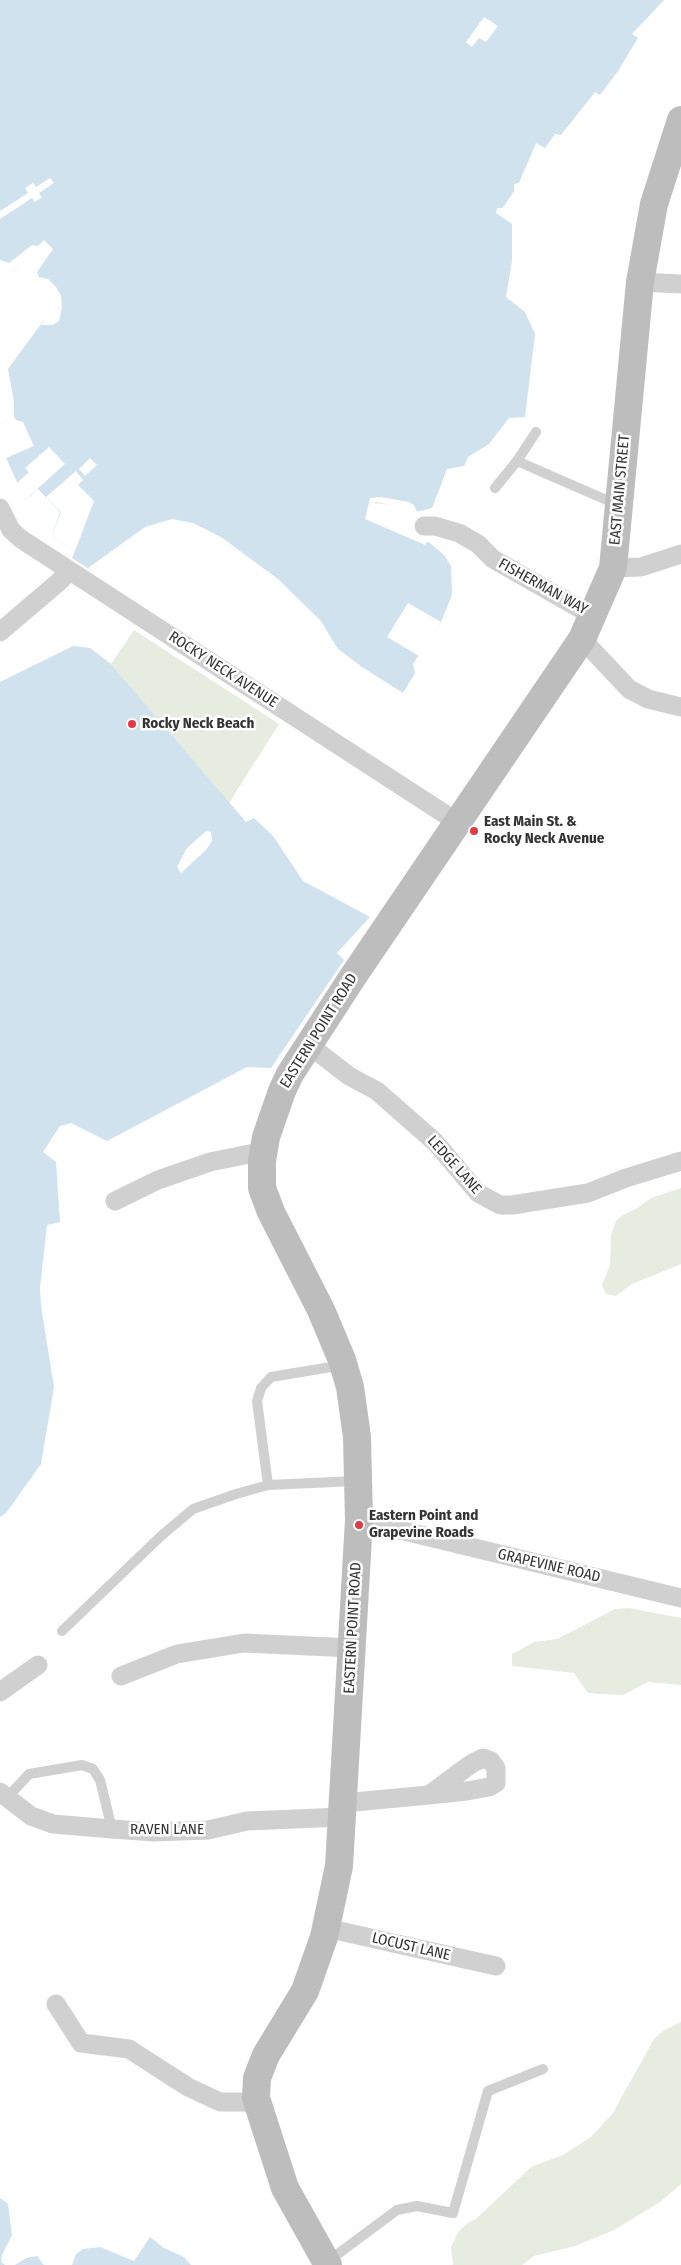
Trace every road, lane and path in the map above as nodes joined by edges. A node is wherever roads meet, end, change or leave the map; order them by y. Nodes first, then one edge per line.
1 (681, 120) edge
2 (640, 282) junction
3 (681, 284) edge
4 (536, 432) dead end
5 (517, 461) junction
6 (495, 488) dead end
7 (619, 506) junction
8 (0, 508) edge
9 (0, 526) edge
10 (424, 526) dead end
11 (21, 539) junction
12 (681, 554) edge
13 (613, 568) junction
14 (69, 570) junction
15 (588, 627) junction
16 (0, 632) edge
17 (681, 707) edge
18 (457, 822) junction
19 (309, 1045) junction
20 (264, 1151) junction
21 (681, 1161) edge
22 (115, 1201) dead end
23 (343, 1365) junction
24 (358, 1481) junction
25 (268, 1485) junction
26 (359, 1520) junction
27 (681, 1598) edge
28 (62, 1631) dead end
29 (352, 1648) junction
30 (38, 1665) dead end
31 (122, 1676) dead end
32 (0, 1692) edge
33 (3, 1795) edge
34 (429, 1795) dead end
35 (342, 1810) junction
36 (112, 1829) junction
37 (326, 1928) junction
38 (496, 1966) dead end
39 (56, 2004) dead end
40 (543, 2069) dead end
41 (257, 2102) junction
42 (327, 2264) edge

1 - 2 main road, EAST MAIN STREET
2 - 3 street
2 - 7 main road, EAST MAIN STREET
4 - 5 lane
5 - 6 lane
5 - 7 lane
7 - 13 main road, EAST MAIN STREET
8 - 11 street, ROCKY NECK AVENUE
9 - 11 street
10 - 15 street, FISHERMAN WAY
11 - 14 street, ROCKY NECK AVENUE
12 - 13 street
13 - 15 main road, EAST MAIN STREET
14 - 16 street
14 - 18 street, ROCKY NECK AVENUE
15 - 17 street, FISHERMAN WAY
15 - 18 main road, EAST MAIN STREET
18 - 19 main road, EASTERN POINT ROAD
19 - 20 main road, EASTERN POINT ROAD
19 - 21 street, LEDGE LANE
20 - 22 street
20 - 23 main road, EASTERN POINT ROAD
23 - 24 main road, EASTERN POINT ROAD
23 - 25 lane
24 - 25 lane
24 - 26 main road, EASTERN POINT ROAD
25 - 28 lane
26 - 27 street, GRAPEVINE ROAD
26 - 29 main road, EASTERN POINT ROAD
29 - 31 street
29 - 35 main road, EASTERN POINT ROAD
30 - 32 street
33 - 36 street, RAVEN LANE
33 - 36 lane
34 - 35 street, RAVEN LANE
35 - 36 street, RAVEN LANE
35 - 37 main road, EASTERN POINT ROAD
37 - 38 street, LOCUST LANE
37 - 41 main road, EASTERN POINT ROAD
39 - 41 street
40 - 42 lane
41 - 42 main road, EASTERN POINT ROAD

